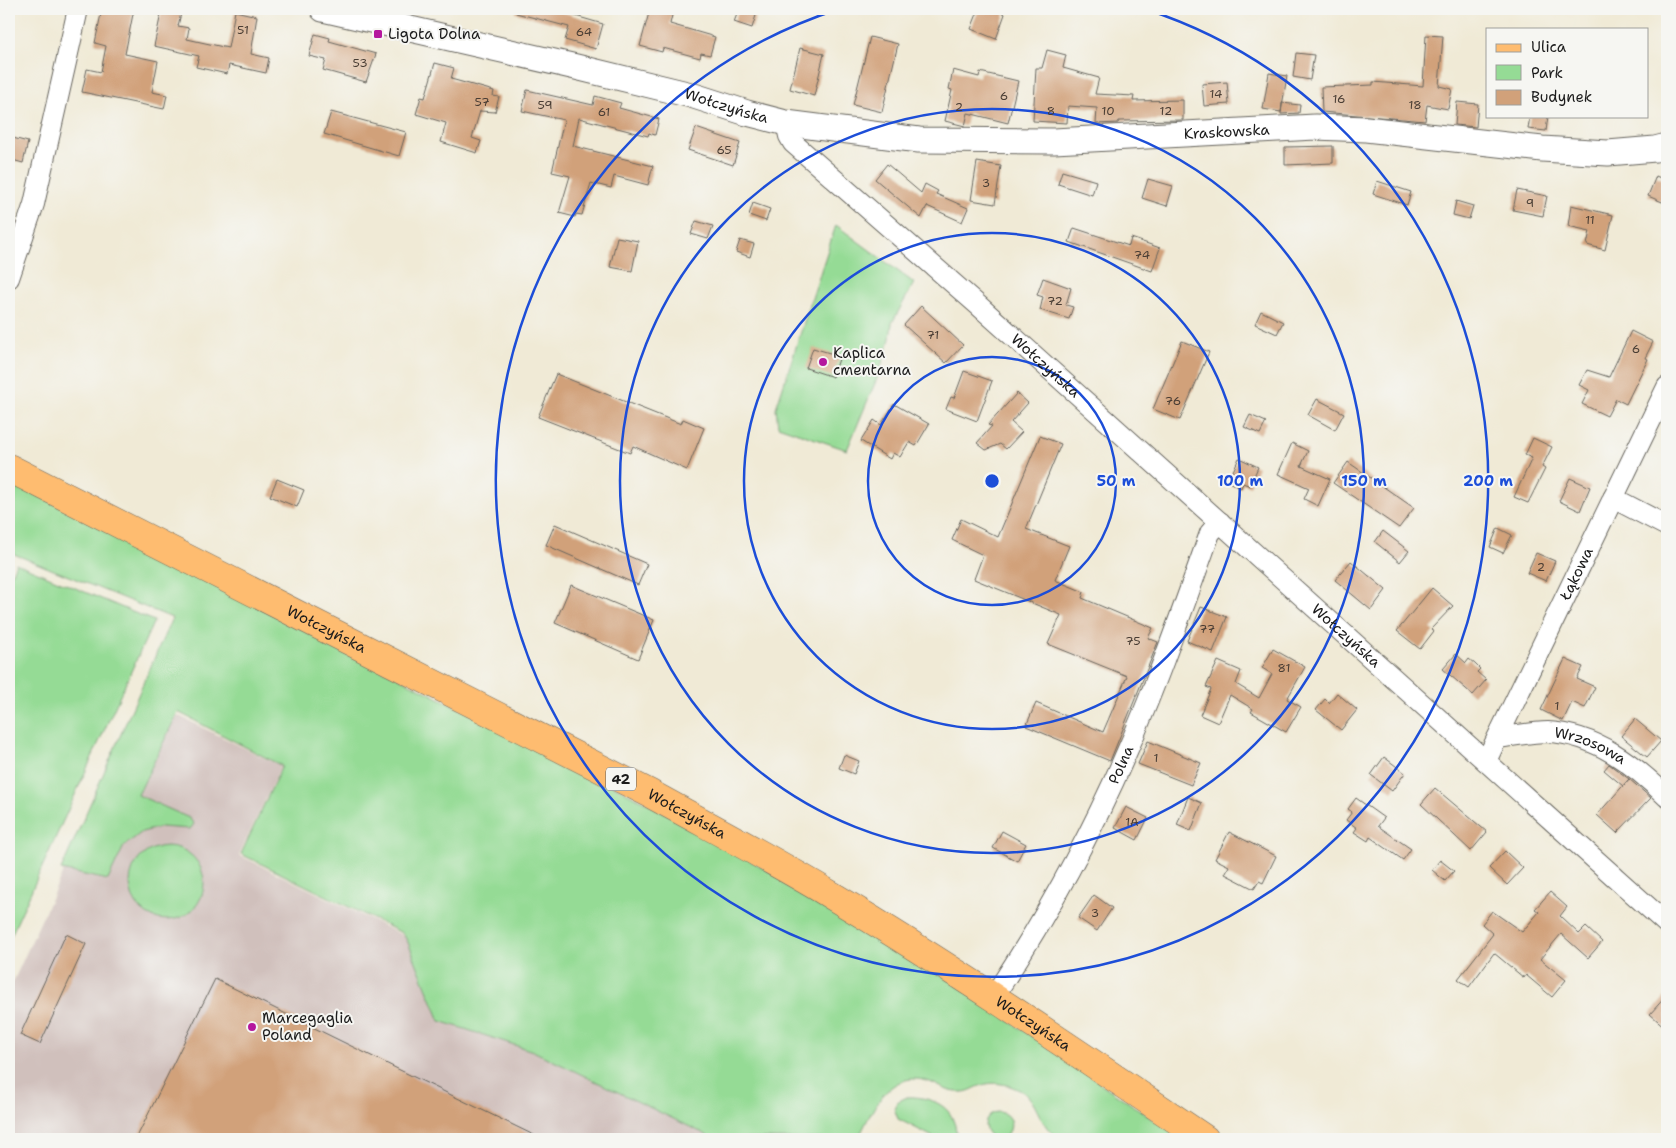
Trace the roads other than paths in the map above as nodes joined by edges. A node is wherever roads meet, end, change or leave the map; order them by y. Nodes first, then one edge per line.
1 (78, 9) edge
2 (323, 9) edge
3 (786, 123) junction
4 (1667, 146) edge
5 (9, 278) edge
6 (1667, 387) edge
7 (9, 468) edge
8 (1613, 498) junction
9 (1220, 522) junction
10 (1667, 526) edge
11 (1498, 738) junction
12 (1486, 761) junction
13 (1667, 797) edge
14 (1667, 924) edge
15 (994, 996) junction
16 (1205, 1139) edge

1 - 5 street
2 - 3 street, Wołczyńska
3 - 4 street, Kraskowska
3 - 9 street, Wołczyńska
6 - 8 street, Łąkowa
7 - 15 main road, Wołczyńska / 42
8 - 10 street
8 - 11 street, Łąkowa
9 - 12 street, Wołczyńska
9 - 15 street, Polna
11 - 12 street, Łąkowa
11 - 13 street, Wrzosowa
12 - 14 street, Wołczyńska
15 - 16 main road, Wołczyńska / 42

